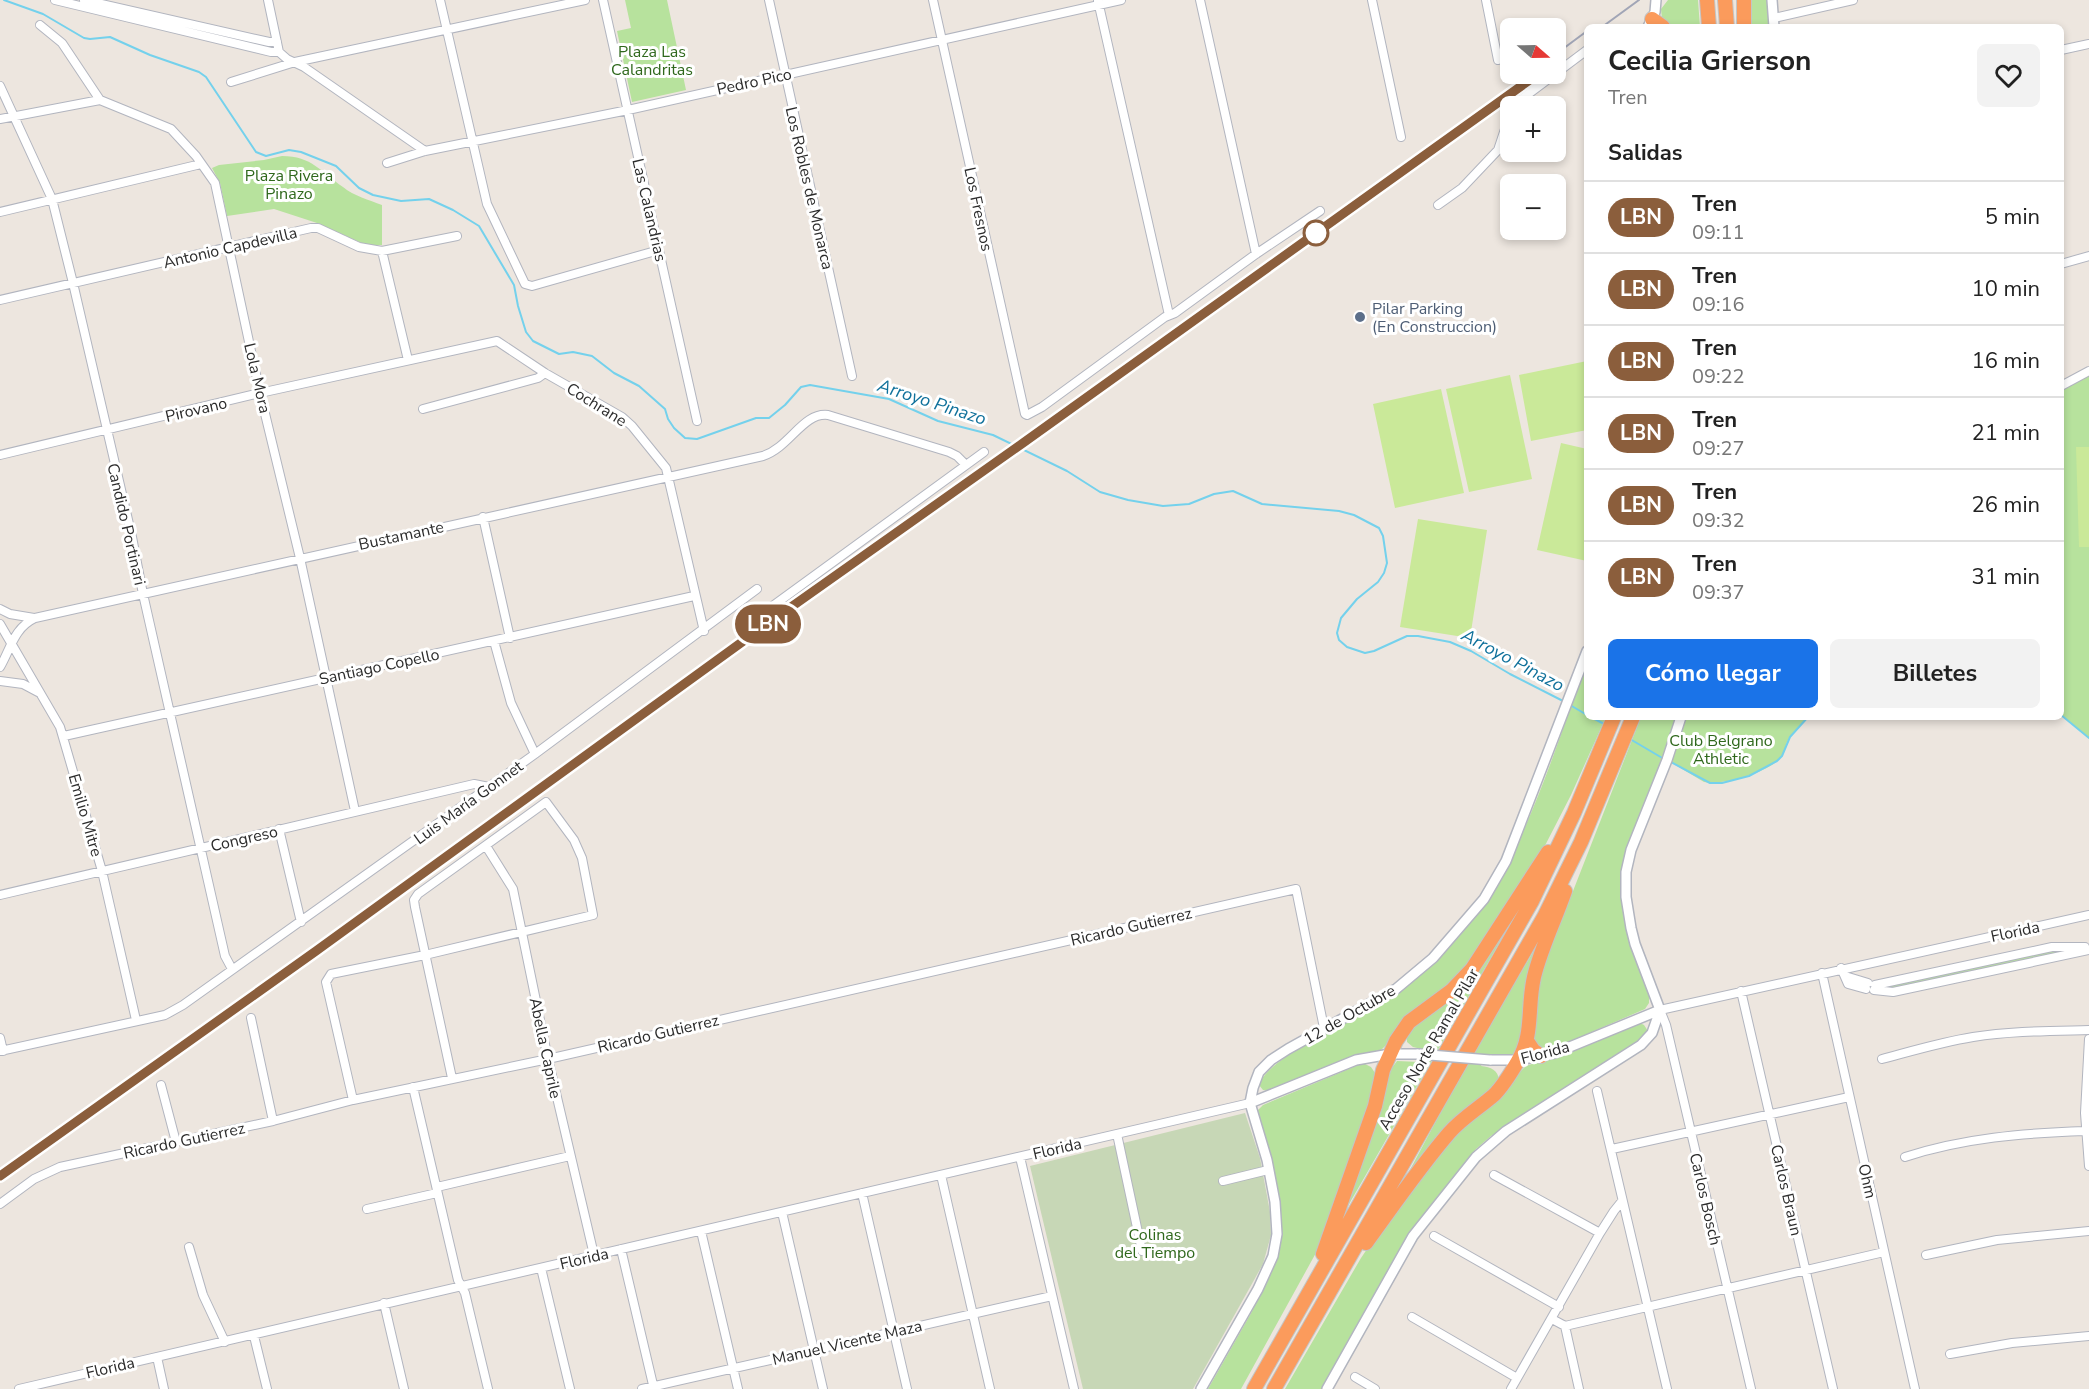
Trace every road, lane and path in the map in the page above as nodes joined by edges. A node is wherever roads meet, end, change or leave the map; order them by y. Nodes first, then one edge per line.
1 (56, 0) edge
2 (84, 0) edge
3 (268, 0) edge
4 (440, 0) edge
5 (585, 0) edge
6 (603, 0) edge
7 (769, 0) edge
8 (933, 0) edge
9 (1121, 0) edge
10 (1200, 0) edge
11 (1372, 0) edge
12 (1486, 0) edge
13 (1707, 0) edge
14 (1725, 0) edge
15 (1744, 0) edge
16 (1772, 0) edge
17 (1853, 0) edge
18 (1658, 1) edge
19 (70, 2) edge
20 (1098, 2) edge
21 (1774, 22) edge
22 (1654, 24) edge
23 (1709, 24) edge
24 (1727, 24) edge
25 (1744, 24) edge
26 (40, 25) dead end
27 (447, 30) junction
28 (942, 40) junction
29 (277, 42) junction
30 (2089, 44) edge
31 (2064, 49) edge
32 (279, 52) junction
33 (1584, 52) edge
34 (1498, 60) dead end
35 (295, 62) junction
36 (785, 74) junction
37 (231, 82) dead end
38 (0, 86) edge
39 (1526, 96) edge
40 (100, 100) junction
41 (628, 110) junction
42 (14, 116) junction
43 (0, 119) edge
44 (1401, 136) dead end
45 (472, 143) junction
46 (1500, 144) edge
47 (425, 151) junction
48 (387, 163) dead end
49 (201, 164) junction
50 (52, 200) junction
51 (1438, 205) dead end
52 (1320, 211) dead end
53 (0, 212) edge
54 (457, 236) dead end
55 (229, 246) junction
56 (659, 250) junction
57 (382, 251) junction
58 (1256, 254) junction
59 (2089, 256) edge
60 (2064, 263) edge
61 (74, 283) junction
62 (0, 300) edge
63 (1169, 315) junction
64 (497, 341) joint
65 (408, 360) junction
66 (2089, 371) edge
67 (545, 373) junction
68 (852, 376) dead end
69 (2064, 384) edge
70 (260, 393) junction
71 (423, 408) dead end
72 (697, 421) dead end
73 (106, 430) junction
74 (984, 452) dead end
75 (0, 455) edge
76 (966, 465) junction
77 (669, 476) junction
78 (483, 517) junction
79 (300, 558) junction
80 (757, 589) dead end
81 (143, 594) junction
82 (694, 596) junction
83 (0, 609) edge
84 (35, 618) junction
85 (0, 624) edge
86 (747, 624) dead end
87 (704, 631) junction
88 (510, 638) junction
89 (494, 641) junction
90 (11, 644) junction
91 (1584, 659) edge
92 (0, 667) edge
93 (326, 678) junction
94 (0, 681) edge
95 (39, 693) junction
96 (171, 714) junction
97 (1613, 720) edge
98 (1632, 720) edge
99 (1680, 720) edge
100 (64, 736) junction
101 (535, 754) junction
102 (489, 787) junction
103 (355, 811) junction
104 (1574, 813) junction
105 (279, 830) junction
106 (1581, 842) junction
107 (486, 846) junction
108 (201, 848) junction
109 (102, 871) junction
110 (0, 895) edge
111 (2089, 915) edge
112 (301, 922) junction
113 (522, 932) junction
114 (2089, 948) edge
115 (425, 955) junction
116 (232, 969) junction
117 (1843, 972) junction
118 (1822, 973) junction
119 (1885, 983) junction
120 (1871, 987) junction
121 (1741, 991) junction
122 (1887, 993) junction
123 (1660, 1010) junction
124 (250, 1018) dead end
125 (136, 1020) junction
126 (1324, 1028) junction
127 (2089, 1030) edge
128 (0, 1038) edge
129 (2089, 1039) edge
130 (1527, 1041) junction
131 (1, 1051) edge
132 (1390, 1054) junction
133 (1541, 1056) junction
134 (548, 1059) junction
135 (1882, 1059) dead end
136 (1519, 1060) junction
137 (452, 1078) junction
138 (161, 1085) dead end
139 (413, 1087) junction
140 (1597, 1091) dead end
141 (1849, 1097) junction
142 (353, 1100) junction
143 (1250, 1103) junction
144 (1770, 1115) junction
145 (273, 1121) junction
146 (2085, 1131) junction
147 (1691, 1132) junction
148 (1117, 1134) junction
149 (176, 1142) junction
150 (1612, 1149) junction
151 (570, 1156) junction
152 (1020, 1157) junction
153 (1905, 1157) dead end
154 (2089, 1166) edge
155 (1269, 1170) junction
156 (941, 1175) junction
157 (1494, 1175) dead end
158 (1223, 1181) dead end
159 (437, 1190) junction
160 (862, 1193) junction
161 (1622, 1201) junction
162 (0, 1204) edge
163 (367, 1209) dead end
164 (782, 1212) junction
165 (701, 1231) junction
166 (2089, 1231) edge
167 (1600, 1233) junction
168 (1434, 1236) dead end
169 (189, 1248) dead end
170 (621, 1250) junction
171 (1142, 1251) dead end
172 (1884, 1252) junction
173 (1926, 1254) dead end
174 (594, 1255) junction
175 (541, 1268) junction
176 (1806, 1270) junction
177 (460, 1286) junction
178 (1728, 1288) junction
179 (1310, 1290) junction
180 (1052, 1296) junction
181 (1326, 1298) junction
182 (384, 1303) junction
183 (1647, 1306) junction
184 (1558, 1307) junction
185 (973, 1314) junction
186 (1412, 1317) dead end
187 (1552, 1319) junction
188 (1565, 1326) junction
189 (894, 1332) junction
190 (254, 1336) junction
191 (2089, 1336) edge
192 (225, 1342) junction
193 (814, 1350) junction
194 (1950, 1354) dead end
195 (157, 1357) junction
196 (733, 1368) junction
197 (1355, 1377) dead end
198 (1517, 1378) junction
199 (654, 1388) edge
200 (19, 1389) edge
201 (164, 1389) edge
202 (267, 1389) edge
203 (404, 1389) edge
204 (488, 1389) edge
205 (570, 1389) edge
206 (642, 1389) edge
207 (738, 1389) edge
208 (823, 1389) edge
209 (907, 1389) edge
210 (990, 1389) edge
211 (1074, 1389) edge
212 (1201, 1389) edge
213 (1254, 1389) edge
214 (1274, 1389) edge
215 (1327, 1389) edge
216 (1375, 1389) edge
217 (1511, 1389) edge
218 (1579, 1389) edge
219 (1667, 1389) edge
220 (1751, 1389) edge
221 (1833, 1389) edge
222 (1916, 1389) edge

1 - 19 street
2 - 29 street
3 - 29 street
4 - 27 street
5 - 27 street
6 - 41 street, Las Calandrias
7 - 36 street, Los Robles de Monarca
8 - 28 street, Los Fresnos
9 - 20 street, Pedro Pico
10 - 58 street
11 - 44 street
12 - 34 street
13 - 23 highway
14 - 24 highway
15 - 25 highway
16 - 21 street
17 - 21 street
18 - 22 street
19 - 32 street
20 - 28 street, Pedro Pico
20 - 63 street
26 - 40 street
27 - 35 street
27 - 45 street
28 - 36 street, Pedro Pico
28 - 63 street, Los Fresnos
29 - 32 street
30 - 31 street
32 - 35 street
33 - 39 street
35 - 37 street
35 - 47 street
36 - 41 street, Pedro Pico
36 - 68 street, Los Robles de Monarca
38 - 42 street, Candido Portinari
40 - 42 street
40 - 49 street, Lola Mora
41 - 45 street, Pedro Pico
41 - 56 street, Las Calandrias
42 - 43 street
42 - 50 street, Candido Portinari
45 - 47 street, Pedro Pico
45 - 56 street
46 - 51 street
47 - 48 street, Pedro Pico
49 - 50 street
49 - 55 street, Lola Mora
50 - 53 street
50 - 61 street, Candido Portinari
52 - 58 street
54 - 57 street, Antonio Capdevilla
55 - 57 street, Antonio Capdevilla
55 - 61 street, Antonio Capdevilla
55 - 70 street, Lola Mora
56 - 72 street, Las Calandrias
57 - 65 street
58 - 63 street
59 - 60 street
61 - 62 street, Antonio Capdevilla
61 - 73 street, Candido Portinari
64 - 65 street, Pirovano
64 - 67 street, Cochrane
65 - 70 street, Pirovano
66 - 69 street
67 - 71 street
67 - 77 street, Cochrane
70 - 73 street, Pirovano
70 - 79 street, Lola Mora
73 - 75 street, Pirovano
73 - 81 street, Candido Portinari
74 - 76 street
76 - 77 street, Bustamante
76 - 86 street
77 - 78 street, Bustamante
77 - 82 street, Cochrane
78 - 79 street, Bustamante
78 - 88 street
79 - 81 street, Bustamante
79 - 93 street, Lola Mora
80 - 87 street, Luis María Gonnet
81 - 84 street, Bustamante
81 - 96 street, Candido Portinari
82 - 87 street, Cochrane
82 - 88 street, Santiago Copello
83 - 84 street
84 - 90 street
85 - 90 street, Emilio Mitre
87 - 101 street, Luis María Gonnet
88 - 89 street, Santiago Copello
89 - 93 street, Santiago Copello
89 - 101 street
90 - 92 street
90 - 95 street, Emilio Mitre
91 - 126 street, 12 de Octubre
93 - 96 street, Santiago Copello
93 - 103 street, Lola Mora
94 - 95 street
95 - 100 street, Emilio Mitre
96 - 100 street, Santiago Copello
96 - 108 street, Candido Portinari
97 - 104 highway, Acceso Norte Ramal Pilar
98 - 106 highway, Acceso Norte Ramal Pilar
99 - 123 street
100 - 109 street, Emilio Mitre
101 - 102 street, Luis María Gonnet
102 - 103 street, Congreso
102 - 112 street, Luis María Gonnet
103 - 105 street, Congreso
104 - 132 highway
104 - 179 highway, Acceso Norte Ramal Pilar
105 - 108 street, Congreso
105 - 112 street
106 - 130 highway
106 - 181 highway, Acceso Norte Ramal Pilar
107 - 113 street, Abella Caprile
107 - 113 street
107 - 115 street
108 - 109 street, Congreso
108 - 116 street, Candido Portinari
109 - 110 street, Congreso
109 - 125 street, Emilio Mitre
111 - 117 street, Florida
112 - 116 street, Luis María Gonnet
113 - 115 street
113 - 134 street, Abella Caprile
114 - 119 street
114 - 122 street
115 - 137 street
115 - 142 street
116 - 125 street, Luis María Gonnet
117 - 118 street, Florida
117 - 120 street
118 - 121 street, Florida
118 - 141 street, Ohm
119 - 120 street
119 - 122 street
120 - 122 street
121 - 123 street, Florida
121 - 144 street, Carlos Braun
123 - 133 street, Florida
123 - 147 street, Carlos Bosch
123 - 215 street
124 - 145 street
125 - 131 street, Luis María Gonnet
126 - 134 street, Ricardo Gutierrez
126 - 143 street, 12 de Octubre
127 - 135 street
128 - 131 street
129 - 146 street
130 - 133 highway
130 - 136 highway
132 - 136 street, Florida, bridge
132 - 143 street, Florida
132 - 179 highway
133 - 136 street, Florida
134 - 137 street, Ricardo Gutierrez
134 - 151 street, Abella Caprile
136 - 181 highway
137 - 139 street, Ricardo Gutierrez
138 - 149 street
139 - 142 street, Ricardo Gutierrez
139 - 159 street
140 - 150 street
141 - 144 street
141 - 172 street, Ohm
142 - 145 street, Ricardo Gutierrez
143 - 148 street, Florida
143 - 155 street
144 - 147 street
144 - 176 street, Carlos Braun
145 - 149 street, Ricardo Gutierrez
146 - 153 street
146 - 154 street
147 - 150 street
147 - 178 street, Carlos Bosch
148 - 152 street, Florida
148 - 171 street
149 - 162 street, Ricardo Gutierrez
150 - 161 street
151 - 159 street
151 - 174 street, Abella Caprile
152 - 156 street, Florida
152 - 180 street
155 - 158 street
155 - 212 street
156 - 160 street, Florida
156 - 185 street
157 - 167 street
159 - 163 street
159 - 177 street
160 - 164 street, Florida
160 - 189 street
161 - 167 street
161 - 183 street
164 - 165 street, Florida
164 - 193 street
165 - 170 street, Florida
165 - 196 street
166 - 173 street
167 - 184 street
168 - 184 street
169 - 192 street
170 - 174 street, Florida
170 - 199 street
172 - 176 street
172 - 222 street, Ohm
174 - 175 street, Florida
175 - 177 street, Florida
175 - 205 street
176 - 178 street
176 - 221 street, Carlos Braun
177 - 182 street, Florida
177 - 204 street
178 - 183 street
178 - 220 street, Carlos Bosch
179 - 213 highway, Acceso Norte Ramal Pilar
180 - 185 street, Manuel Vicente Maza
180 - 211 street
181 - 214 highway, Acceso Norte Ramal Pilar
182 - 190 street, Florida
182 - 203 street
183 - 188 street
183 - 219 street
184 - 187 street
185 - 189 street, Manuel Vicente Maza
185 - 210 street
186 - 198 street
187 - 188 street
187 - 198 street
188 - 218 street
189 - 193 street, Manuel Vicente Maza
189 - 209 street
190 - 192 street, Florida
190 - 202 street
191 - 194 street
192 - 195 street, Florida
193 - 196 street, Manuel Vicente Maza
193 - 208 street
195 - 200 street, Florida
195 - 201 street
196 - 199 street, Manuel Vicente Maza
196 - 207 street
197 - 216 street
198 - 217 street
199 - 206 street, Manuel Vicente Maza

